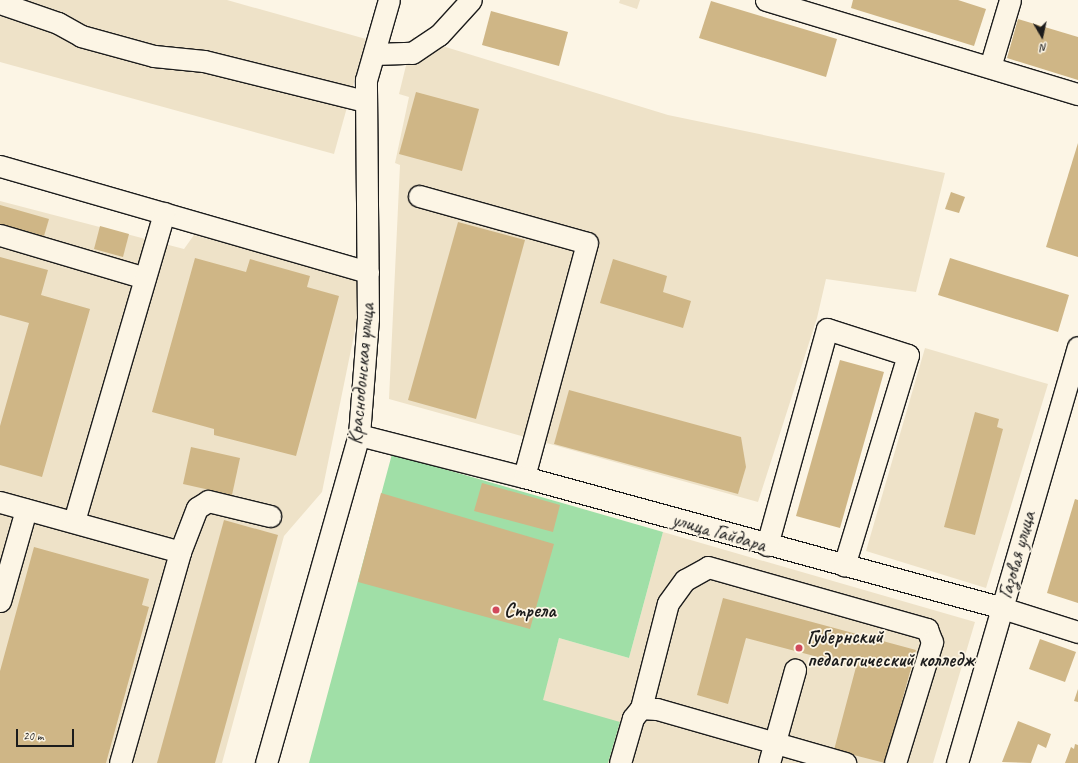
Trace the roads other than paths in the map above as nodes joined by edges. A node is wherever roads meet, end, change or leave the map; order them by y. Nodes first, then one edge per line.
1 (389, 0) edge
2 (471, 0) edge
3 (766, 0) edge
4 (1010, 0) edge
5 (0, 3) edge
6 (374, 54) junction
7 (990, 67) junction
8 (1078, 94) edge
9 (365, 101) junction
10 (0, 166) edge
11 (419, 196) dead end
12 (164, 213) junction
13 (0, 235) edge
14 (368, 272) junction
15 (146, 278) junction
16 (1078, 347) edge
17 (1072, 388) edge
18 (359, 436) junction
19 (524, 477) junction
20 (0, 502) edge
21 (26, 510) junction
22 (270, 516) dead end
23 (74, 521) junction
24 (767, 545) junction
25 (180, 552) junction
26 (844, 566) junction
27 (0, 601) edge
28 (1002, 608) junction
29 (1078, 632) edge
30 (795, 670) dead end
31 (641, 708) junction
32 (775, 743) junction
33 (962, 762) edge
34 (120, 763) edge
35 (266, 763) edge
36 (620, 763) edge
37 (769, 763) edge
38 (845, 763) edge
39 (895, 763) edge

1 - 6 street, Краснодонская улица
2 - 6 street
3 - 7 street
4 - 7 street
5 - 9 street
6 - 9 street, Краснодонская улица
7 - 8 street
9 - 14 street, Краснодонская улица
10 - 12 street
11 - 19 street
12 - 14 street
12 - 15 street
13 - 15 street
14 - 18 street, Краснодонская улица
15 - 23 street
16 - 17 street, Газовая улица
17 - 28 street, Газовая улица
18 - 19 street, улица Гайдара
18 - 35 street, Краснодонская улица
19 - 24 street, улица Гайдара
20 - 21 street
21 - 23 street
21 - 27 street
22 - 25 street
23 - 25 street
24 - 26 street, улица Гайдара
24 - 26 street
25 - 34 street
26 - 28 street, улица Гайдара
28 - 29 street, улица Гайдара
28 - 33 street, Газовая улица
30 - 32 street
31 - 32 street
31 - 36 street
31 - 39 street
32 - 37 street
32 - 38 street

